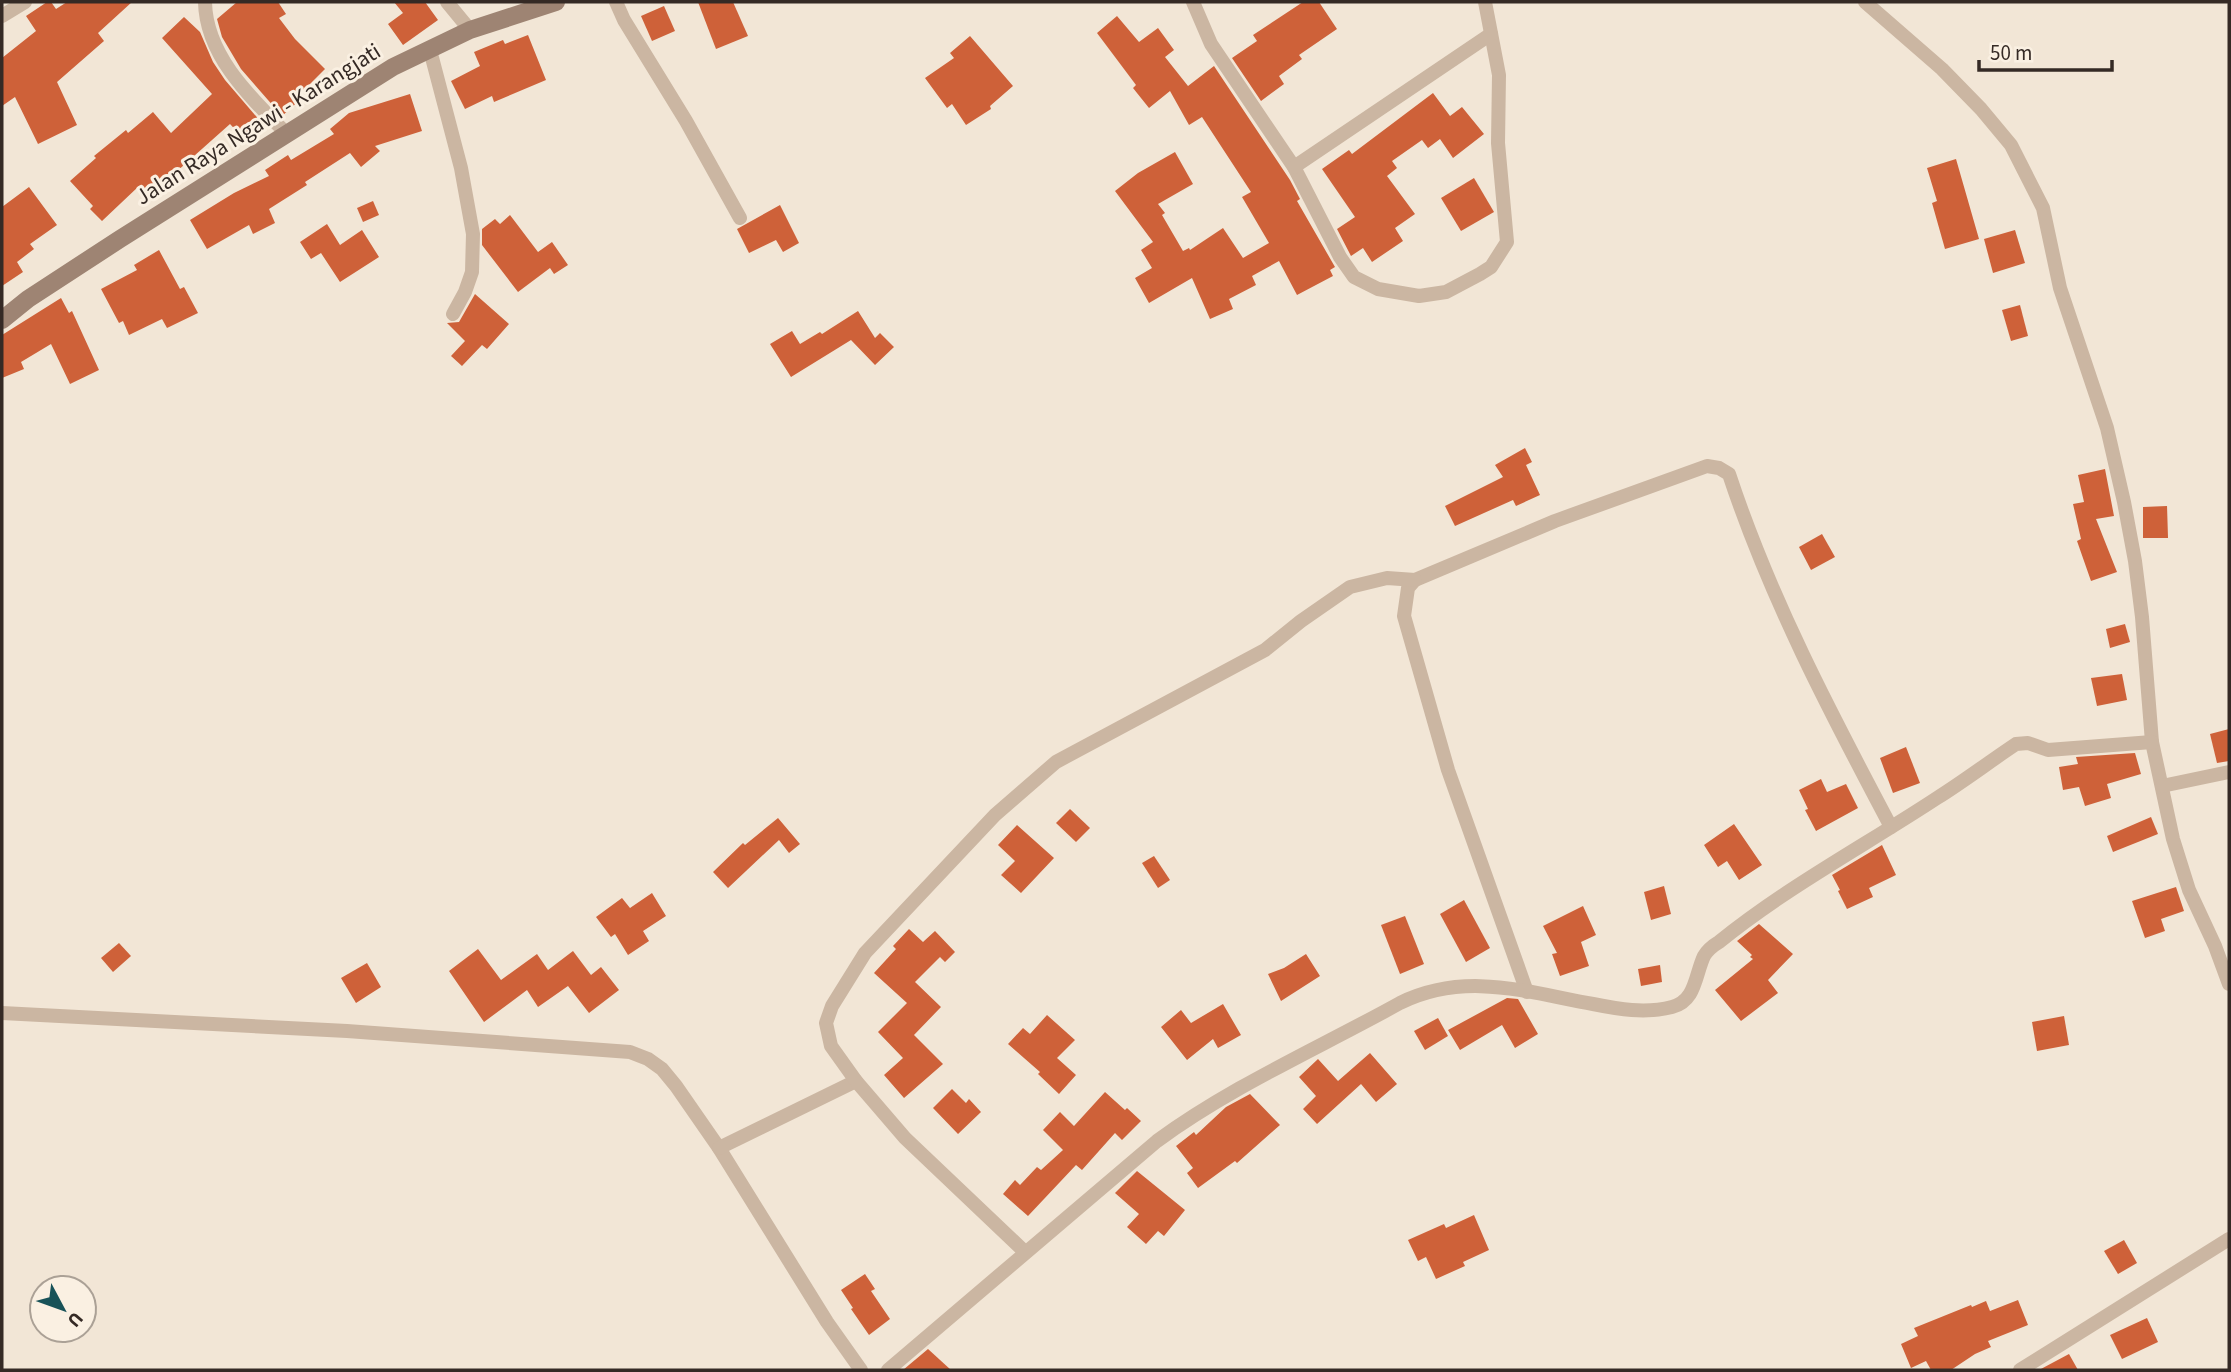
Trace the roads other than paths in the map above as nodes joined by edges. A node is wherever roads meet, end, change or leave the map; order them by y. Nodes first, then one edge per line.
1 (25, 2) edge
2 (205, 2) edge
3 (447, 2) edge
4 (556, 2) edge
5 (616, 2) edge
6 (1193, 2) edge
7 (1485, 2) edge
8 (1865, 2) edge
9 (2, 16) edge
10 (470, 30) junction
11 (1491, 34) junction
12 (430, 50) junction
13 (286, 134) junction
14 (1294, 167) junction
15 (740, 218) dead end
16 (453, 314) dead end
17 (2, 320) edge
18 (1415, 580) junction
19 (2152, 742) junction
20 (2229, 772) edge
21 (2162, 786) junction
22 (1891, 827) junction
23 (2229, 984) edge
24 (1527, 992) junction
25 (2, 1013) edge
26 (856, 1081) junction
27 (719, 1148) junction
28 (2229, 1240) edge
29 (1025, 1252) junction
30 (862, 1370) edge
31 (888, 1370) edge
32 (2020, 1370) edge

1 - 9 street
2 - 13 street
3 - 10 street
4 - 10 main road, Jalan Raya Ngawi - Karangjati
5 - 15 street
6 - 14 street
7 - 11 street
8 - 19 street
10 - 12 main road, Jalan Raya Ngawi - Karangjati
11 - 14 street
11 - 14 street
12 - 13 main road, Jalan Raya Ngawi - Karangjati
12 - 16 street
13 - 17 main road, Jalan Raya Ngawi - Karangjati
18 - 22 street
18 - 24 street
18 - 26 street
19 - 21 street
19 - 22 street
20 - 21 street
21 - 23 street
22 - 24 street
24 - 29 street
25 - 27 street
26 - 27 street
26 - 29 street
27 - 30 street
28 - 32 street
29 - 31 street

